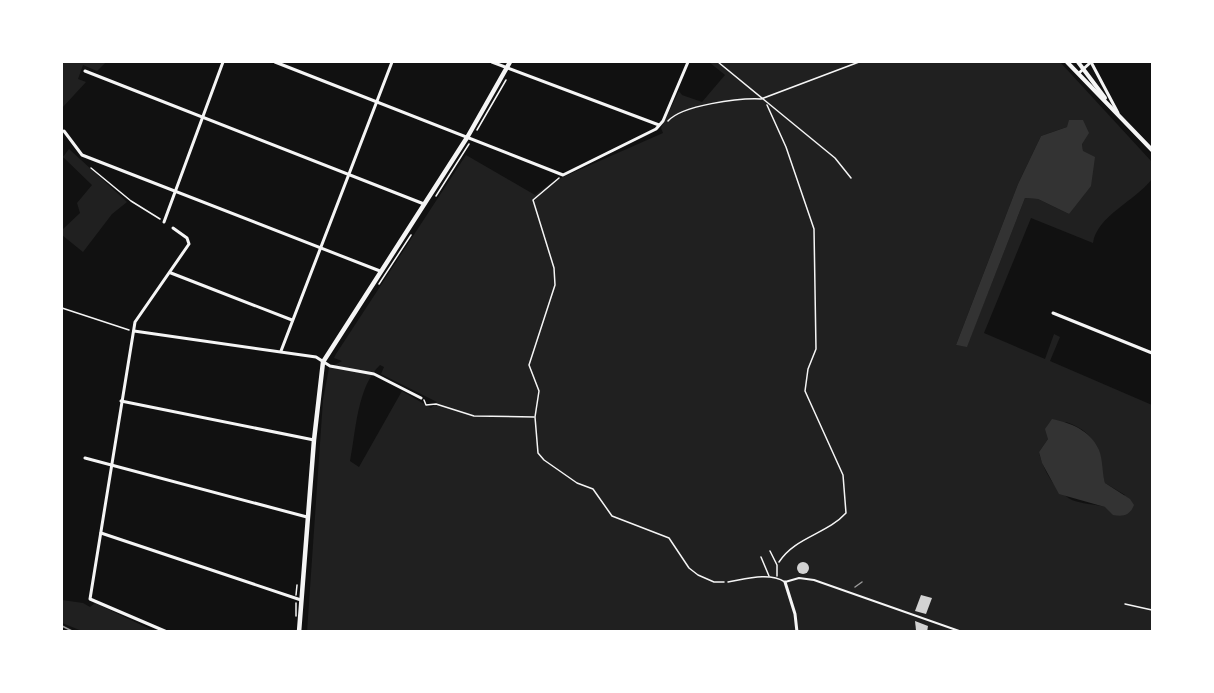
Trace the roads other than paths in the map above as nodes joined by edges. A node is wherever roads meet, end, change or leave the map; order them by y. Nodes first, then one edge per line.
1 (224, 62) edge
2 (275, 62) edge
3 (392, 62) edge
4 (492, 62) edge
5 (510, 62) edge
6 (688, 62) edge
7 (1067, 62) edge
8 (1077, 62) edge
9 (1092, 62) edge
10 (507, 67) junction
11 (1075, 68) junction
12 (1083, 69) junction
13 (85, 71) dead end
14 (1080, 73) junction
15 (375, 101) junction
16 (202, 118) junction
17 (1120, 118) junction
18 (661, 127) junction
19 (64, 131) dead end
20 (468, 136) junction
21 (1152, 150) edge
22 (349, 174) junction
23 (176, 192) junction
24 (424, 204) junction
25 (164, 222) road end
26 (173, 228) dead end
27 (321, 247) junction
28 (380, 271) junction
29 (171, 273) junction
30 (1053, 313) dead end
31 (292, 320) junction
32 (134, 331) junction
33 (280, 351) junction
34 (1152, 353) edge
35 (323, 362) junction
36 (421, 398) road end
37 (121, 400) junction
38 (314, 440) junction
39 (85, 458) dead end
40 (111, 465) junction
41 (309, 517) junction
42 (101, 533) junction
43 (770, 551) dead end
44 (761, 557) dead end
45 (769, 577) junction
46 (777, 577) junction
47 (728, 582) road end
48 (785, 582) junction
49 (299, 600) junction
50 (167, 632) edge
51 (299, 632) edge
52 (797, 632) edge
53 (962, 632) edge

1 - 16 street
2 - 15 street
3 - 15 street
4 - 10 street
5 - 10 main road
6 - 18 street
7 - 11 main road
8 - 11 street
8 - 12 main road
9 - 12 street
9 - 17 street
10 - 18 street
10 - 20 main road
11 - 14 main road
12 - 14 street
12 - 17 main road
13 - 16 street
14 - 17 main road
15 - 20 street
15 - 22 street
16 - 22 street
16 - 23 street
17 - 21 main road
18 - 20 street
19 - 23 street
20 - 24 main road
22 - 24 street
22 - 27 street
23 - 25 street
23 - 27 street
24 - 28 main road
26 - 29 street
27 - 28 street
27 - 31 street
28 - 35 main road
29 - 31 street
29 - 32 street
30 - 34 street
31 - 33 street
32 - 33 street
32 - 37 street
33 - 35 street
35 - 36 street
35 - 38 main road
37 - 38 street
37 - 40 street
38 - 41 main road
39 - 40 street
40 - 41 street
40 - 42 street
41 - 49 main road
42 - 49 street
42 - 50 street
43 - 46 lane
44 - 45 lane
45 - 46 lane
45 - 47 lane
46 - 48 lane
48 - 52 street
48 - 53 street
49 - 51 main road

